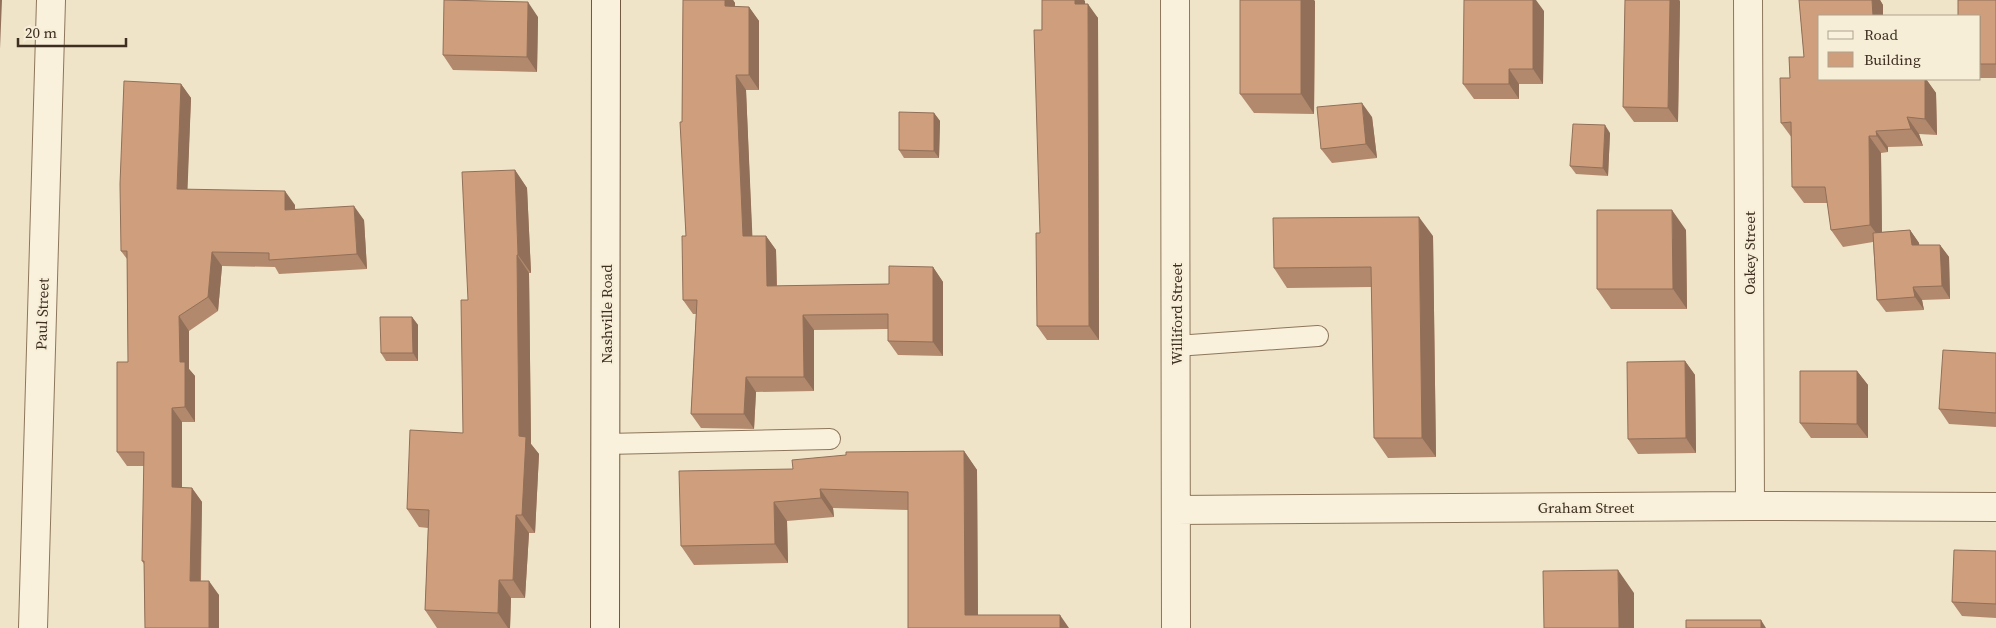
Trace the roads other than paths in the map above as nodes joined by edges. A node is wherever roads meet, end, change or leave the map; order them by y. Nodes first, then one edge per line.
1 (51, 0) edge
2 (606, 0) edge
3 (1175, 0) edge
4 (1748, 0) edge
5 (1318, 336) dead end
6 (1176, 346) junction
7 (830, 439) dead end
8 (606, 444) junction
9 (1750, 506) junction
10 (1996, 507) edge
11 (1176, 510) junction
12 (33, 628) edge
13 (605, 628) edge
14 (1176, 628) edge

1 - 12 street, Paul Street
2 - 8 street, Nashville Road
3 - 6 street, Williford Street
4 - 9 street, Oakey Street
5 - 6 lane
6 - 11 street, Williford Street
7 - 8 lane
8 - 13 street, Nashville Road
9 - 10 street, Graham Street
9 - 11 street, Graham Street
11 - 14 street, Williford Street

